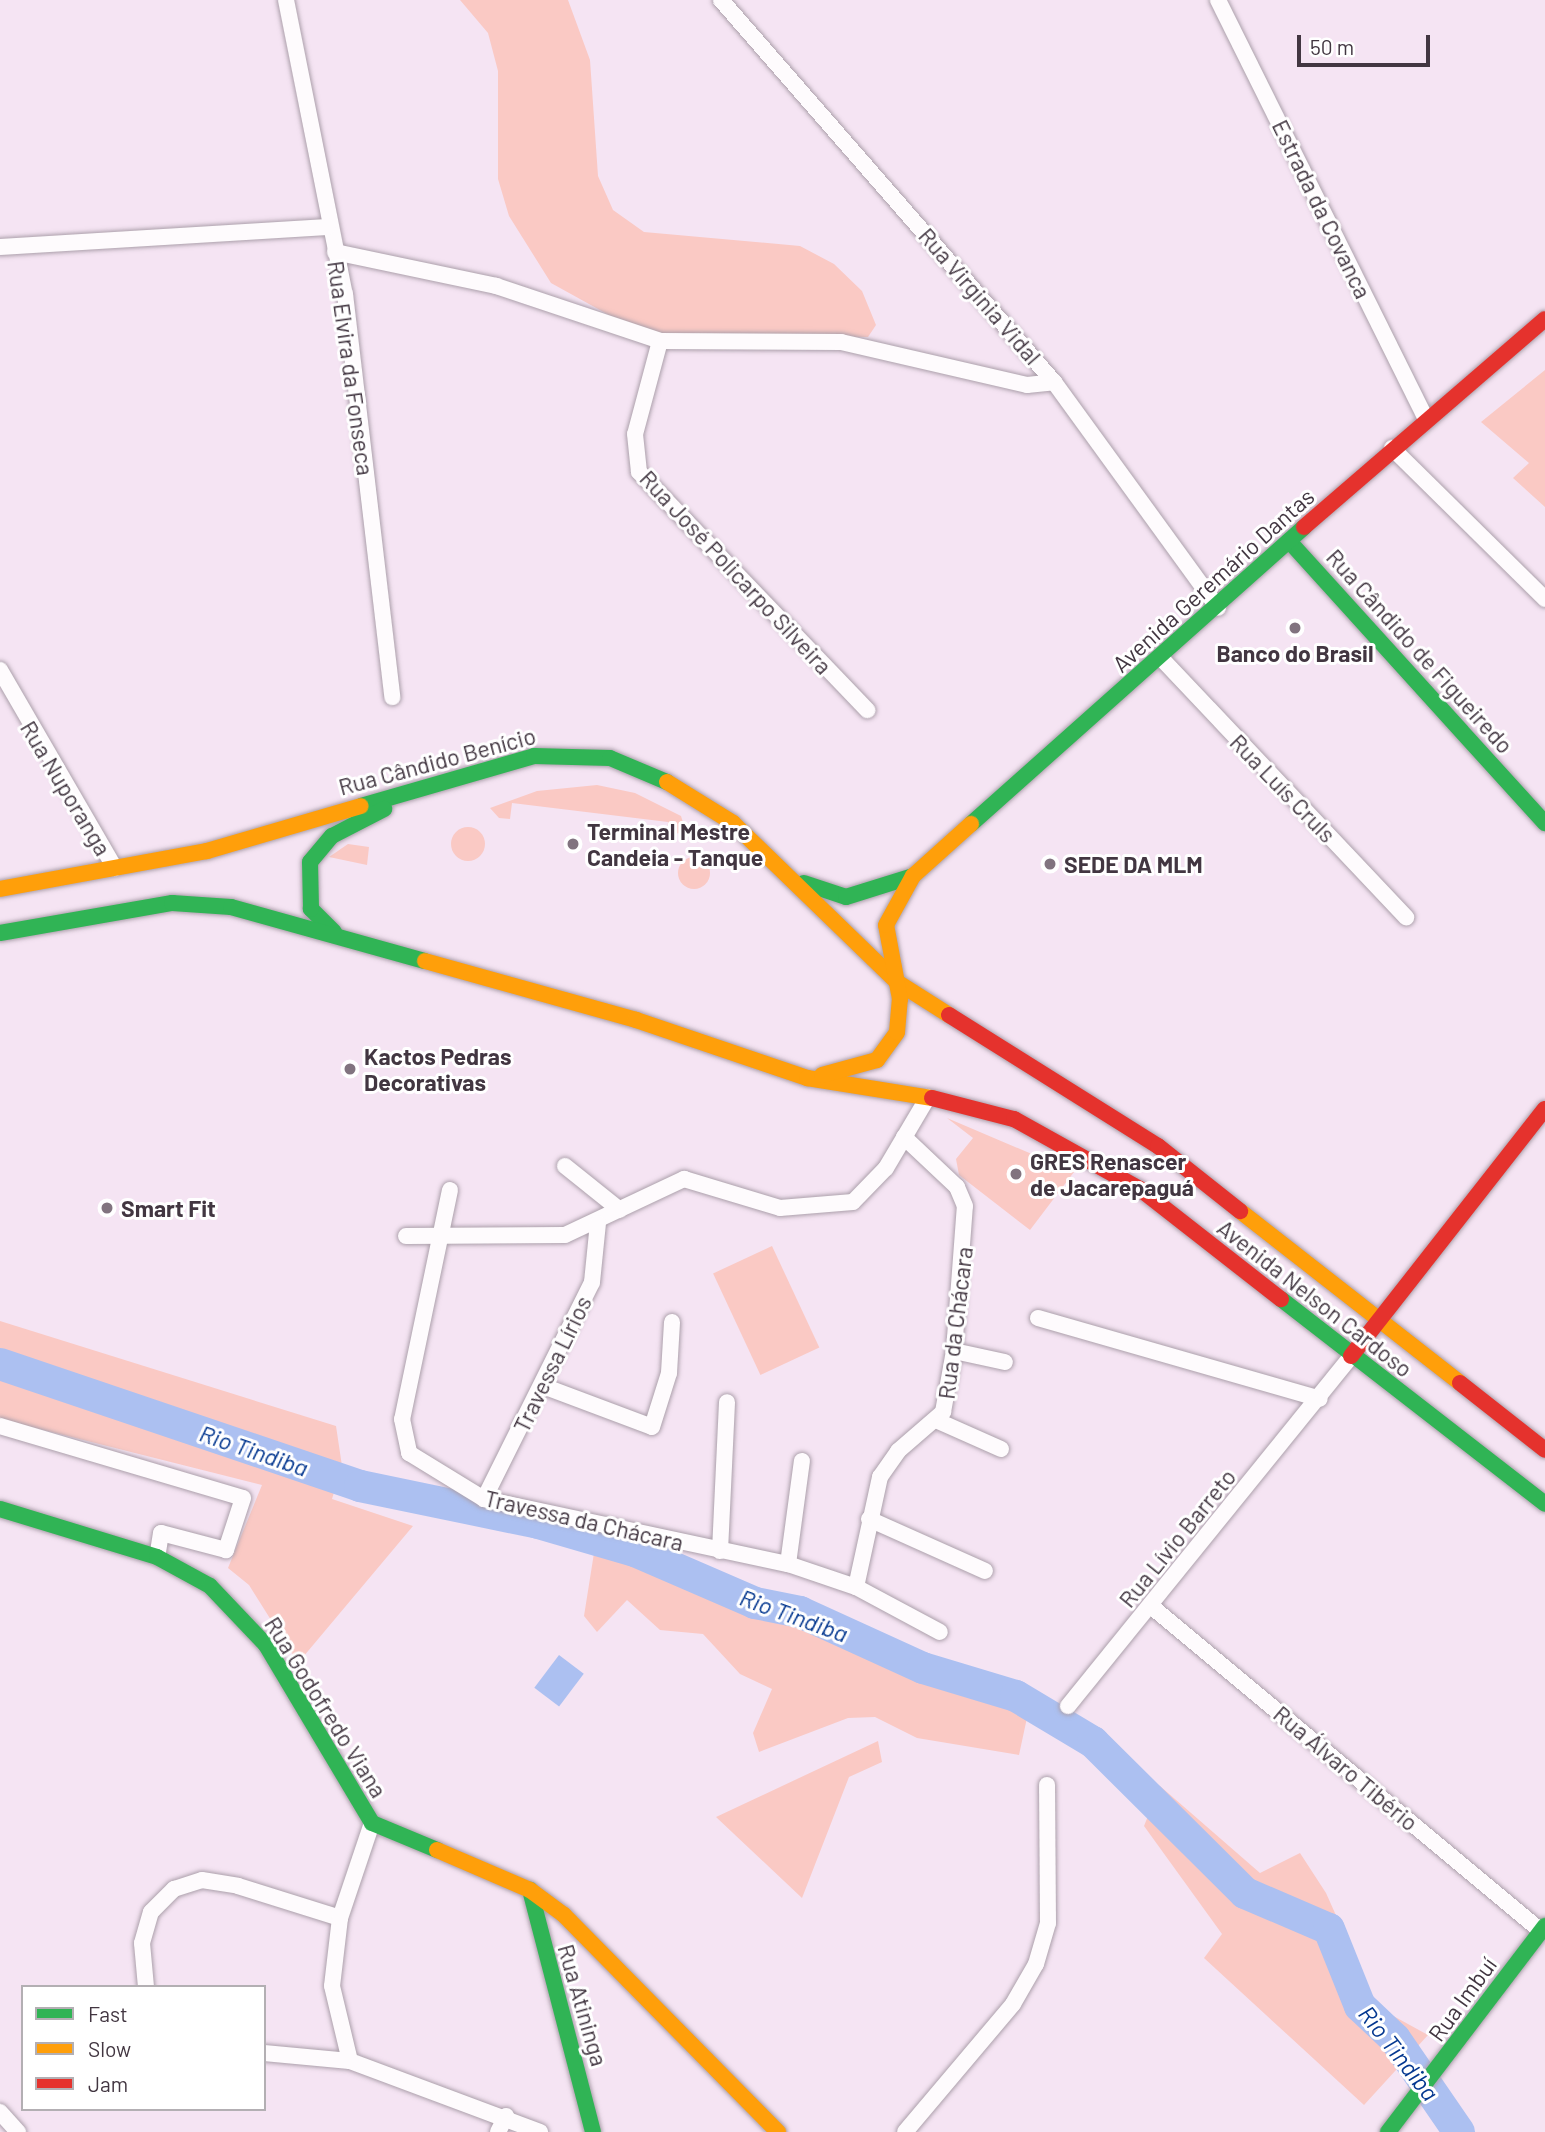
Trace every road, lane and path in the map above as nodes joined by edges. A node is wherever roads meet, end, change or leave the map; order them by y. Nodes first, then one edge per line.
1 (286, 0) edge
2 (721, 0) edge
3 (1218, 0) edge
4 (327, 227) junction
5 (0, 247) edge
6 (335, 252) junction
7 (1545, 319) edge
8 (660, 341) junction
9 (1054, 382) junction
10 (1426, 419) junction
11 (1392, 448) junction
12 (1289, 541) junction
13 (1545, 599) edge
14 (1218, 608) junction
15 (1161, 658) junction
16 (0, 670) edge
17 (392, 697) dead end
18 (867, 710) dead end
19 (435, 783) junction
20 (1545, 822) edge
21 (114, 868) junction
22 (786, 871) junction
23 (913, 876) junction
24 (0, 889) edge
25 (1406, 918) dead end
26 (0, 933) edge
27 (336, 933) junction
28 (897, 982) junction
29 (807, 1077) junction
30 (928, 1097) junction
31 (1545, 1109) edge
32 (904, 1137) junction
33 (565, 1166) dead end
34 (450, 1190) dead end
35 (620, 1210) junction
36 (598, 1223) junction
37 (406, 1236) dead end
38 (441, 1238) junction
39 (1038, 1318) dead end
40 (1379, 1320) junction
41 (672, 1322) dead end
42 (954, 1351) junction
43 (1352, 1356) junction
44 (1005, 1362) dead end
45 (543, 1386) junction
46 (1320, 1399) junction
47 (727, 1402) dead end
48 (938, 1421) junction
49 (0, 1426) edge
50 (1001, 1449) dead end
51 (1545, 1450) edge
52 (802, 1461) dead end
53 (484, 1499) junction
54 (1545, 1504) edge
55 (0, 1509) edge
56 (869, 1519) junction
57 (720, 1551) junction
58 (157, 1558) junction
59 (788, 1564) junction
60 (985, 1571) dead end
61 (856, 1587) junction
62 (1151, 1606) junction
63 (940, 1632) dead end
64 (1068, 1706) dead end
65 (1047, 1785) dead end
66 (372, 1823) junction
67 (530, 1890) junction
68 (340, 1918) junction
69 (1543, 1928) edge
70 (146, 1985) edge
71 (266, 2053) edge
72 (350, 2061) junction
73 (0, 2112) edge
74 (506, 2116) junction
75 (18, 2132) edge
76 (498, 2132) edge
77 (540, 2132) edge
78 (593, 2132) edge
79 (778, 2132) edge
80 (905, 2132) edge
81 (1388, 2132) edge

1 - 4 street, Rua Elvira da Fonseca
2 - 9 street, Rua Virginia Vidal
3 - 10 street, Estrada da Covanca
4 - 5 street
4 - 6 street, Rua Elvira da Fonseca
6 - 8 street
6 - 17 street, Rua Elvira da Fonseca
7 - 10 main road, Avenida Geremário Dantas
8 - 9 street
8 - 18 street, Rua José Policarpo Silveira
9 - 14 street, Rua Virginia Vidal
10 - 11 main road, Avenida Geremário Dantas
11 - 12 main road, Avenida Geremário Dantas
11 - 13 street
12 - 14 main road, Avenida Geremário Dantas
12 - 20 main road, Rua Cândido de Figueiredo
14 - 15 main road, Avenida Geremário Dantas
15 - 23 main road, Avenida Geremário Dantas
15 - 25 street, Rua Luís Cruls
16 - 21 street, Rua Nuporanga
19 - 21 main road, Rua Cândido Benício
19 - 22 main road, Rua Cândido Benício
19 - 27 main road
21 - 24 main road, Rua Cândido Benício
22 - 23 main road, Avenida Geremário Dantas
22 - 28 main road, Rua Cândido Benício
23 - 28 main road, Avenida Geremário Dantas
26 - 27 main road
27 - 29 main road
28 - 29 main road, Avenida Geremário Dantas
28 - 40 main road, Avenida Nelson Cardoso
29 - 30 main road, Avenida Nelson Cardoso
30 - 32 street
30 - 43 main road, Avenida Nelson Cardoso
31 - 40 main road, Rua Lívio Barreto
32 - 35 street
32 - 42 street, Rua da Chácara
33 - 35 street
34 - 38 street, Travessa da Chácara
35 - 36 street
36 - 38 street
36 - 45 street, Travessa Lírios
37 - 38 street
38 - 53 street, Travessa da Chácara
39 - 46 street
40 - 43 main road, Rua Lívio Barreto
40 - 51 main road, Avenida Nelson Cardoso
41 - 45 street
42 - 44 street
42 - 48 street, Rua da Chácara
43 - 46 street, Rua Lívio Barreto
43 - 54 main road, Avenida Nelson Cardoso
45 - 53 street, Travessa Lírios
46 - 62 street, Rua Lívio Barreto
47 - 57 street
48 - 50 street
48 - 56 street, Rua da Chácara
49 - 58 street
52 - 59 street
53 - 57 street, Travessa da Chácara
55 - 58 main road, Rua Godofredo Viana
56 - 60 street
56 - 61 street, Rua da Chácara
57 - 59 street, Travessa da Chácara
58 - 66 main road, Rua Godofredo Viana
59 - 61 street, Travessa da Chácara
61 - 63 street, Travessa da Chácara
62 - 64 street, Rua Lívio Barreto
62 - 69 street, Rua Álvaro Tibério
65 - 80 street
66 - 67 main road, Rua Godofredo Viana
66 - 68 street
67 - 78 main road, Rua Atininga
67 - 79 main road, Rua Godofredo Viana
68 - 70 street
68 - 72 street
69 - 81 main road, Rua Imbuí
71 - 72 street
72 - 74 street
73 - 75 street
74 - 76 street
74 - 77 street

